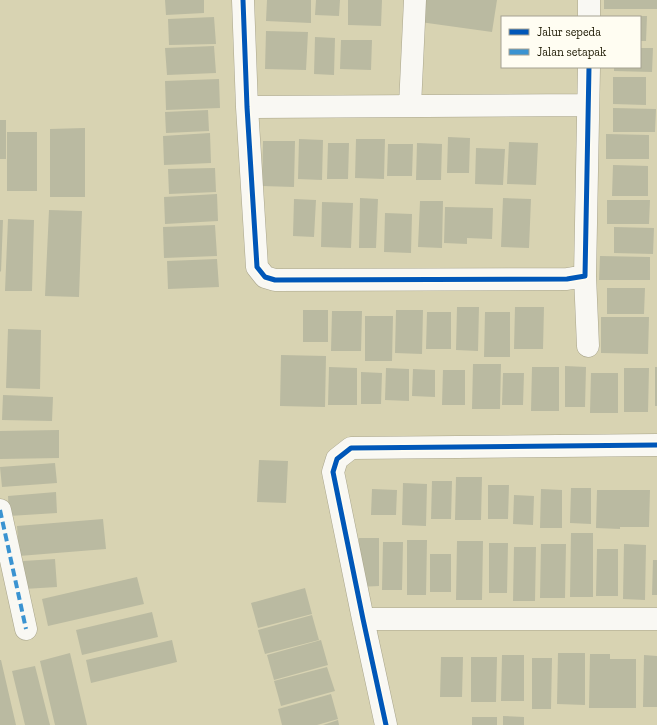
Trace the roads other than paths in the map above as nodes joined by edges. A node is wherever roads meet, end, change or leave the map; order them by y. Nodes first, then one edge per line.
1 (243, 0) edge
2 (415, 0) edge
3 (589, 0) edge
4 (589, 16) edge
5 (589, 68) edge
6 (588, 105) junction
7 (410, 106) junction
8 (247, 107) junction
9 (585, 276) junction
10 (588, 346) dead end
11 (657, 445) edge
12 (0, 510) edge
13 (657, 619) edge
14 (363, 620) junction
15 (26, 629) dead end
16 (386, 725) edge

1 - 8 street
2 - 7 street
3 - 4 street
5 - 6 street
6 - 7 street
6 - 9 street
7 - 8 street
8 - 9 street
9 - 10 street
11 - 14 street
12 - 15 street
13 - 14 street
14 - 16 street

